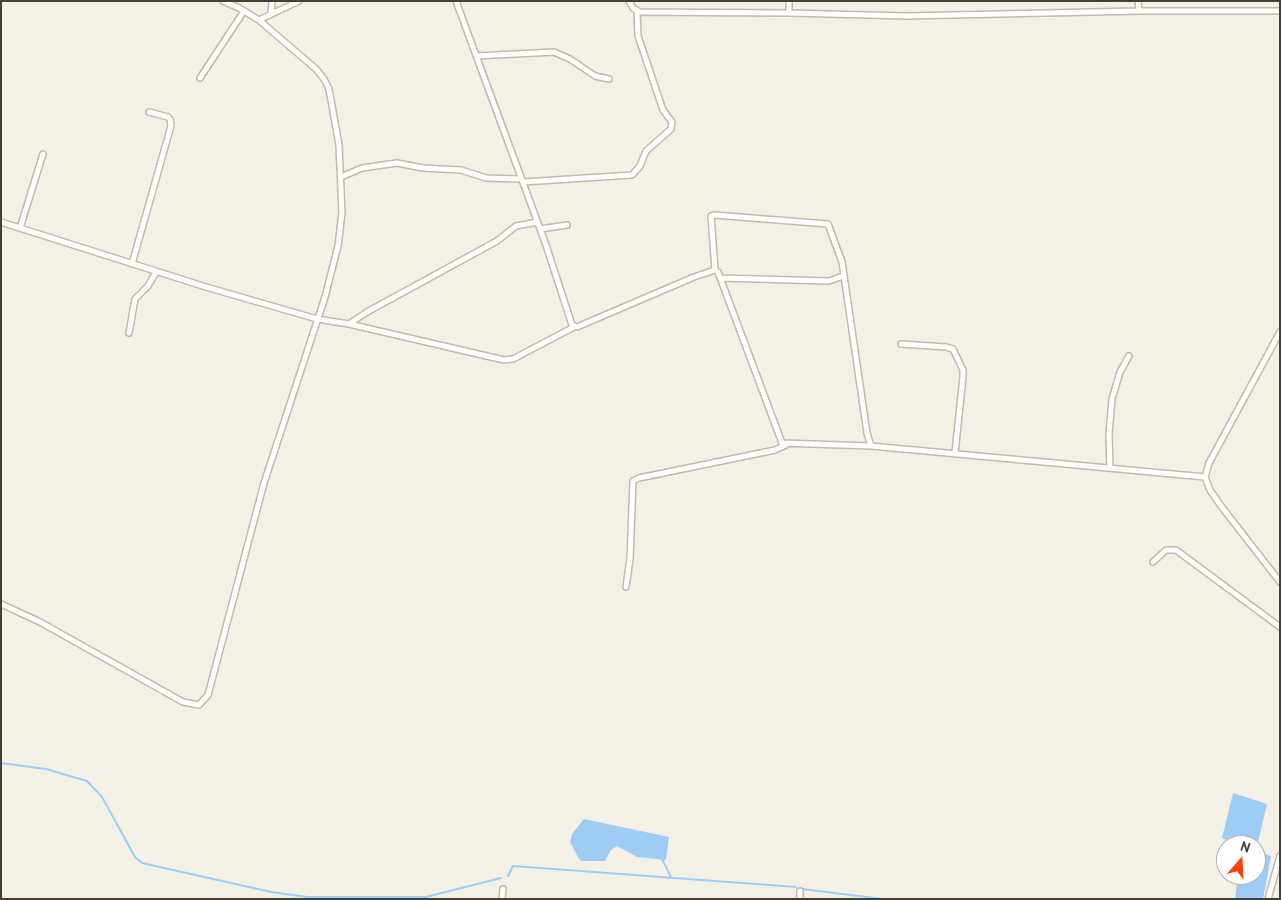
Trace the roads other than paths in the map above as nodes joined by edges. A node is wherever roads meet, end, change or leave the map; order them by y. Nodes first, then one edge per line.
1 (223, 1) edge
2 (272, 1) edge
3 (299, 1) edge
4 (456, 1) edge
5 (629, 1) edge
6 (789, 1) edge
7 (1138, 1) edge
8 (244, 11) junction
9 (637, 11) junction
10 (1139, 11) junction
11 (1280, 11) edge
12 (789, 13) junction
13 (271, 14) junction
14 (259, 20) junction
15 (476, 56) junction
16 (200, 78) dead end
17 (608, 79) dead end
18 (149, 112) dead end
19 (43, 154) dead end
20 (341, 177) junction
21 (522, 180) junction
22 (1, 222) edge
23 (537, 222) junction
24 (567, 225) dead end
25 (20, 228) junction
26 (540, 229) junction
27 (132, 264) junction
28 (715, 270) junction
29 (156, 272) junction
30 (843, 276) junction
31 (720, 278) junction
32 (317, 320) junction
33 (349, 324) junction
34 (574, 326) junction
35 (1280, 332) edge
36 (130, 333) dead end
37 (901, 344) dead end
38 (1129, 356) dead end
39 (786, 445) junction
40 (871, 446) junction
41 (955, 453) junction
42 (1110, 468) junction
43 (1205, 477) junction
44 (1153, 562) dead end
45 (1280, 582) edge
46 (626, 587) dead end
47 (1, 604) edge
48 (1280, 627) edge
49 (1280, 856) edge
50 (503, 888) dead end
51 (800, 891) dead end
52 (502, 899) edge
53 (800, 899) edge
54 (1268, 899) edge

1 - 8 street
2 - 13 street
3 - 13 street
4 - 15 street
5 - 9 street
6 - 12 street
7 - 10 street
8 - 14 street
8 - 16 street
9 - 12 street
9 - 21 street
10 - 11 street
10 - 12 street
13 - 14 street
14 - 20 street
15 - 17 street
15 - 21 street
18 - 27 street
19 - 25 street
20 - 21 street
20 - 32 street
21 - 23 street
22 - 25 street
23 - 26 street
23 - 33 street
24 - 26 street
25 - 27 street
26 - 34 street
27 - 29 street
28 - 30 street
28 - 31 street
28 - 34 street
29 - 32 street
29 - 36 street
30 - 31 street
30 - 40 street
31 - 39 street
32 - 33 street
32 - 47 street
33 - 34 street
35 - 43 street
37 - 41 street
38 - 42 street
39 - 40 street
39 - 46 street
40 - 41 street
41 - 42 street
42 - 43 street
43 - 45 street
44 - 48 street
49 - 54 street
50 - 52 street
51 - 53 street

